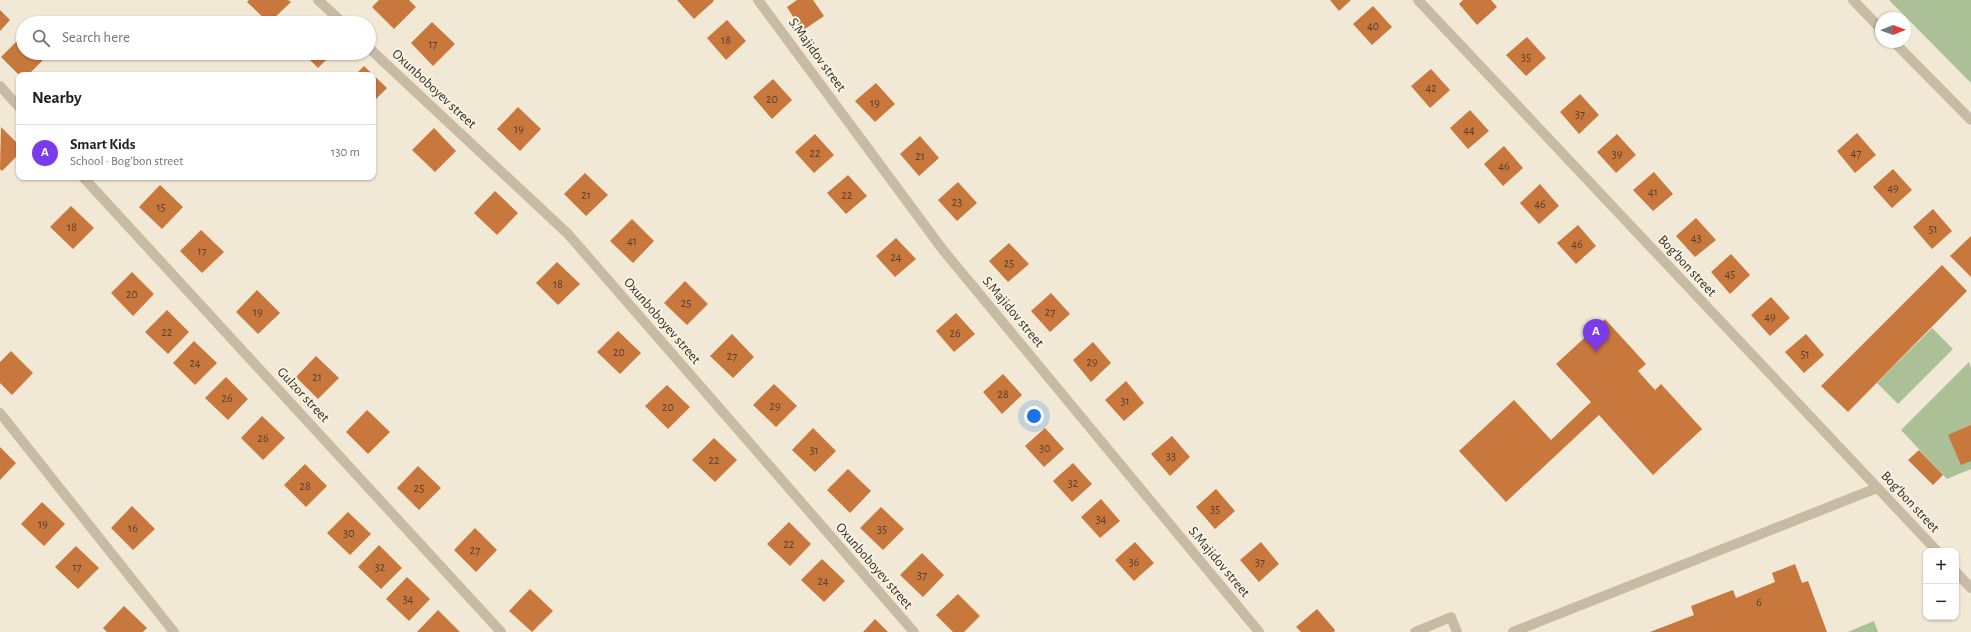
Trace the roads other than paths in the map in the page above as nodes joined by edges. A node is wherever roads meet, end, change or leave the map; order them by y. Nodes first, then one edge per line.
1 (318, 0) edge
2 (758, 0) edge
3 (1418, 0) edge
4 (1853, 0) edge
5 (335, 16) edge
6 (1875, 23) edge
7 (1900, 48) edge
8 (376, 55) edge
9 (0, 86) edge
10 (16, 104) edge
11 (1971, 120) edge
12 (86, 180) edge
13 (0, 413) edge
14 (1877, 488) junction
15 (1933, 548) edge
16 (1959, 575) edge
17 (1971, 588) edge
18 (174, 632) edge
19 (501, 632) edge
20 (914, 632) edge
21 (1258, 632) edge
22 (1415, 632) edge
23 (1457, 632) edge
24 (1513, 632) edge

1 - 5 street
2 - 21 street, S.Majidov street
3 - 14 street, Bog'bon street
4 - 6 street
7 - 11 street
8 - 20 street, Oxunboboyev street
9 - 10 street
12 - 19 street, Gulzor street
13 - 18 street
14 - 15 street, Bog'bon street
14 - 24 street
16 - 17 street
22 - 23 street

